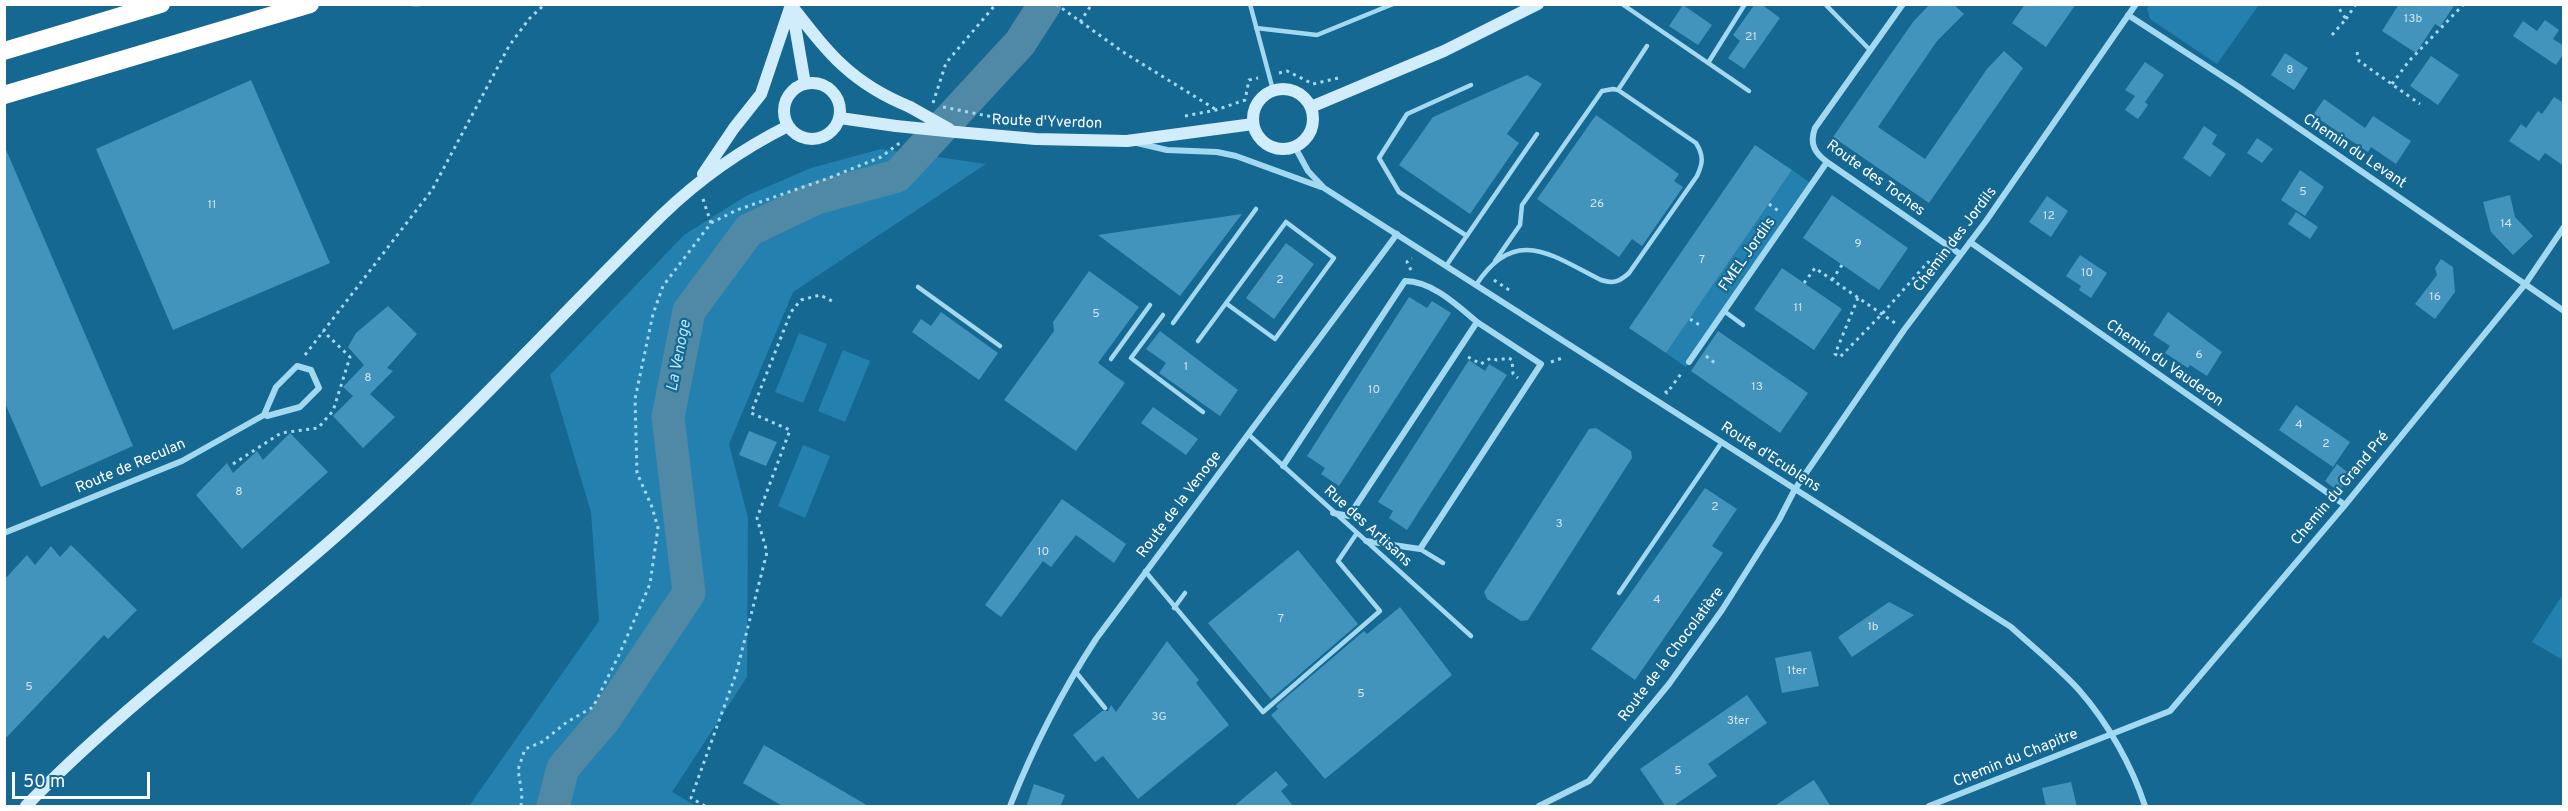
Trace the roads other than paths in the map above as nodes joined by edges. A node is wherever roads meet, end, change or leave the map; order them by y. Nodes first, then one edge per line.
1 (161, 4) edge
2 (310, 4) edge
3 (412, 4) edge
4 (420, 4) edge
5 (1250, 4) edge
6 (1393, 4) edge
7 (1538, 4) edge
8 (1622, 4) edge
9 (1745, 4) edge
10 (1825, 4) edge
11 (1903, 4) edge
12 (2136, 4) edge
13 (791, 5) edge
14 (2128, 15) junction
15 (1256, 28) junction
16 (1647, 46) dead end
17 (1869, 49) junction
18 (4, 51) edge
19 (1708, 63) junction
20 (805, 84) junction
21 (1471, 85) dead end
22 (1272, 90) junction
23 (1618, 90) junction
24 (1749, 92) dead end
25 (4, 95) edge
26 (1311, 107) junction
27 (840, 118) junction
28 (1253, 124) junction
29 (788, 126) junction
30 (956, 132) junction
31 (1537, 134) dead end
32 (1126, 141) junction
33 (1295, 147) junction
34 (1827, 162) junction
35 (698, 183) junction
36 (1324, 188) junction
37 (1256, 209) dead end
38 (2564, 227) edge
39 (1397, 234) junction
40 (1467, 236) junction
41 (1970, 242) junction
42 (1960, 254) junction
43 (1495, 261) junction
44 (1446, 266) junction
45 (2526, 283) junction
46 (1476, 285) junction
47 (918, 287) dead end
48 (1227, 304) junction
49 (1150, 305) dead end
50 (1724, 311) junction
51 (2564, 311) edge
52 (1163, 315) dead end
53 (1477, 322) junction
54 (1173, 323) dead end
55 (1743, 325) dead end
56 (1198, 341) dead end
57 (999, 346) dead end
58 (1111, 359) dead end
59 (1689, 362) road end
60 (1203, 412) dead end
61 (264, 415) junction
62 (1248, 434) junction
63 (1722, 442) junction
64 (1283, 466) junction
65 (1795, 489) junction
66 (2345, 505) junction
67 (1334, 513) junction
68 (4, 533) edge
69 (1356, 533) junction
70 (1366, 541) junction
71 (1420, 549) junction
72 (1443, 563) dead end
73 (1145, 572) junction
74 (1185, 593) dead end
75 (1619, 593) dead end
76 (1174, 608) junction
77 (1471, 636) dead end
78 (1075, 671) junction
79 (1105, 708) dead end
80 (2111, 733) junction
81 (26, 807) edge
82 (1010, 807) edge
83 (1539, 807) edge
84 (1929, 807) edge
85 (2145, 807) edge

1 - 18 highway
2 - 25 highway
3 - 4 lane
5 - 15 lane
6 - 15 lane
7 - 26 main road
8 - 19 lane
9 - 19 lane
10 - 17 lane
11 - 17 street, Route des Toches
12 - 14 street, Chemin des Jordils
13 - 20 main road
13 - 30 main road, bridge
13 - 35 main road
14 - 41 street, Chemin des Jordils
14 - 45 street, Chemin du Levant
15 - 22 lane
16 - 23 lane
17 - 34 street, Route des Toches
19 - 24 lane
20 - 27 main road
20 - 29 main road
21 - 40 lane
22 - 26 main road
22 - 28 main road
23 - 43 lane
23 - 43 lane
26 - 33 main road
27 - 29 main road
27 - 30 main road, Route d'Yverdon, bridge
28 - 32 main road, Route d'Yverdon
28 - 33 main road
29 - 35 main road
30 - 32 main road, Route d'Yverdon
31 - 40 lane
32 - 36 street, Route d'Ecublens
33 - 36 street, Route d'Ecublens
34 - 42 street, Route des Toches
34 - 50 street, FMEL Jordils
35 - 81 main road
36 - 39 street, Route d'Ecublens
37 - 54 lane
38 - 45 street, Chemin du Grand Pré
39 - 44 street, Route d'Ecublens
39 - 62 street, Route de la Venoge
40 - 44 lane
41 - 42 street, Chemin des Jordils
41 - 66 street, Chemin du Vauderon
42 - 65 street, Chemin des Jordils
43 - 46 lane
44 - 46 street, Route d'Ecublens
45 - 51 street, Chemin du Levant
45 - 66 street, Chemin du Grand Pré
46 - 63 street, Route d'Ecublens
47 - 57 lane
48 - 48 lane
48 - 56 lane
49 - 58 lane
50 - 55 lane
50 - 59 street, FMEL Jordils
52 - 60 lane
53 - 64 street
53 - 67 street
53 - 71 street
61 - 61 street, Route de Reculan
61 - 68 street, Route de Reculan
62 - 64 lane, Rue des Artisans
62 - 73 street, Route de la Venoge
63 - 65 street, Route d'Ecublens
63 - 75 lane
64 - 67 lane, Rue des Artisans
65 - 80 street, Route d'Ecublens
65 - 83 street, Route de la Chocolatière
66 - 80 street, Chemin du Grand Pré
67 - 69 lane, Rue des Artisans
69 - 70 lane, Rue des Artisans
69 - 76 lane
70 - 71 street
70 - 77 lane, Rue des Artisans
71 - 72 lane
73 - 76 lane
73 - 78 street, Route de la Venoge
74 - 76 lane
78 - 79 lane
78 - 82 street, Route de la Venoge
80 - 84 street, Chemin du Chapitre
80 - 85 street, Route d'Ecublens

